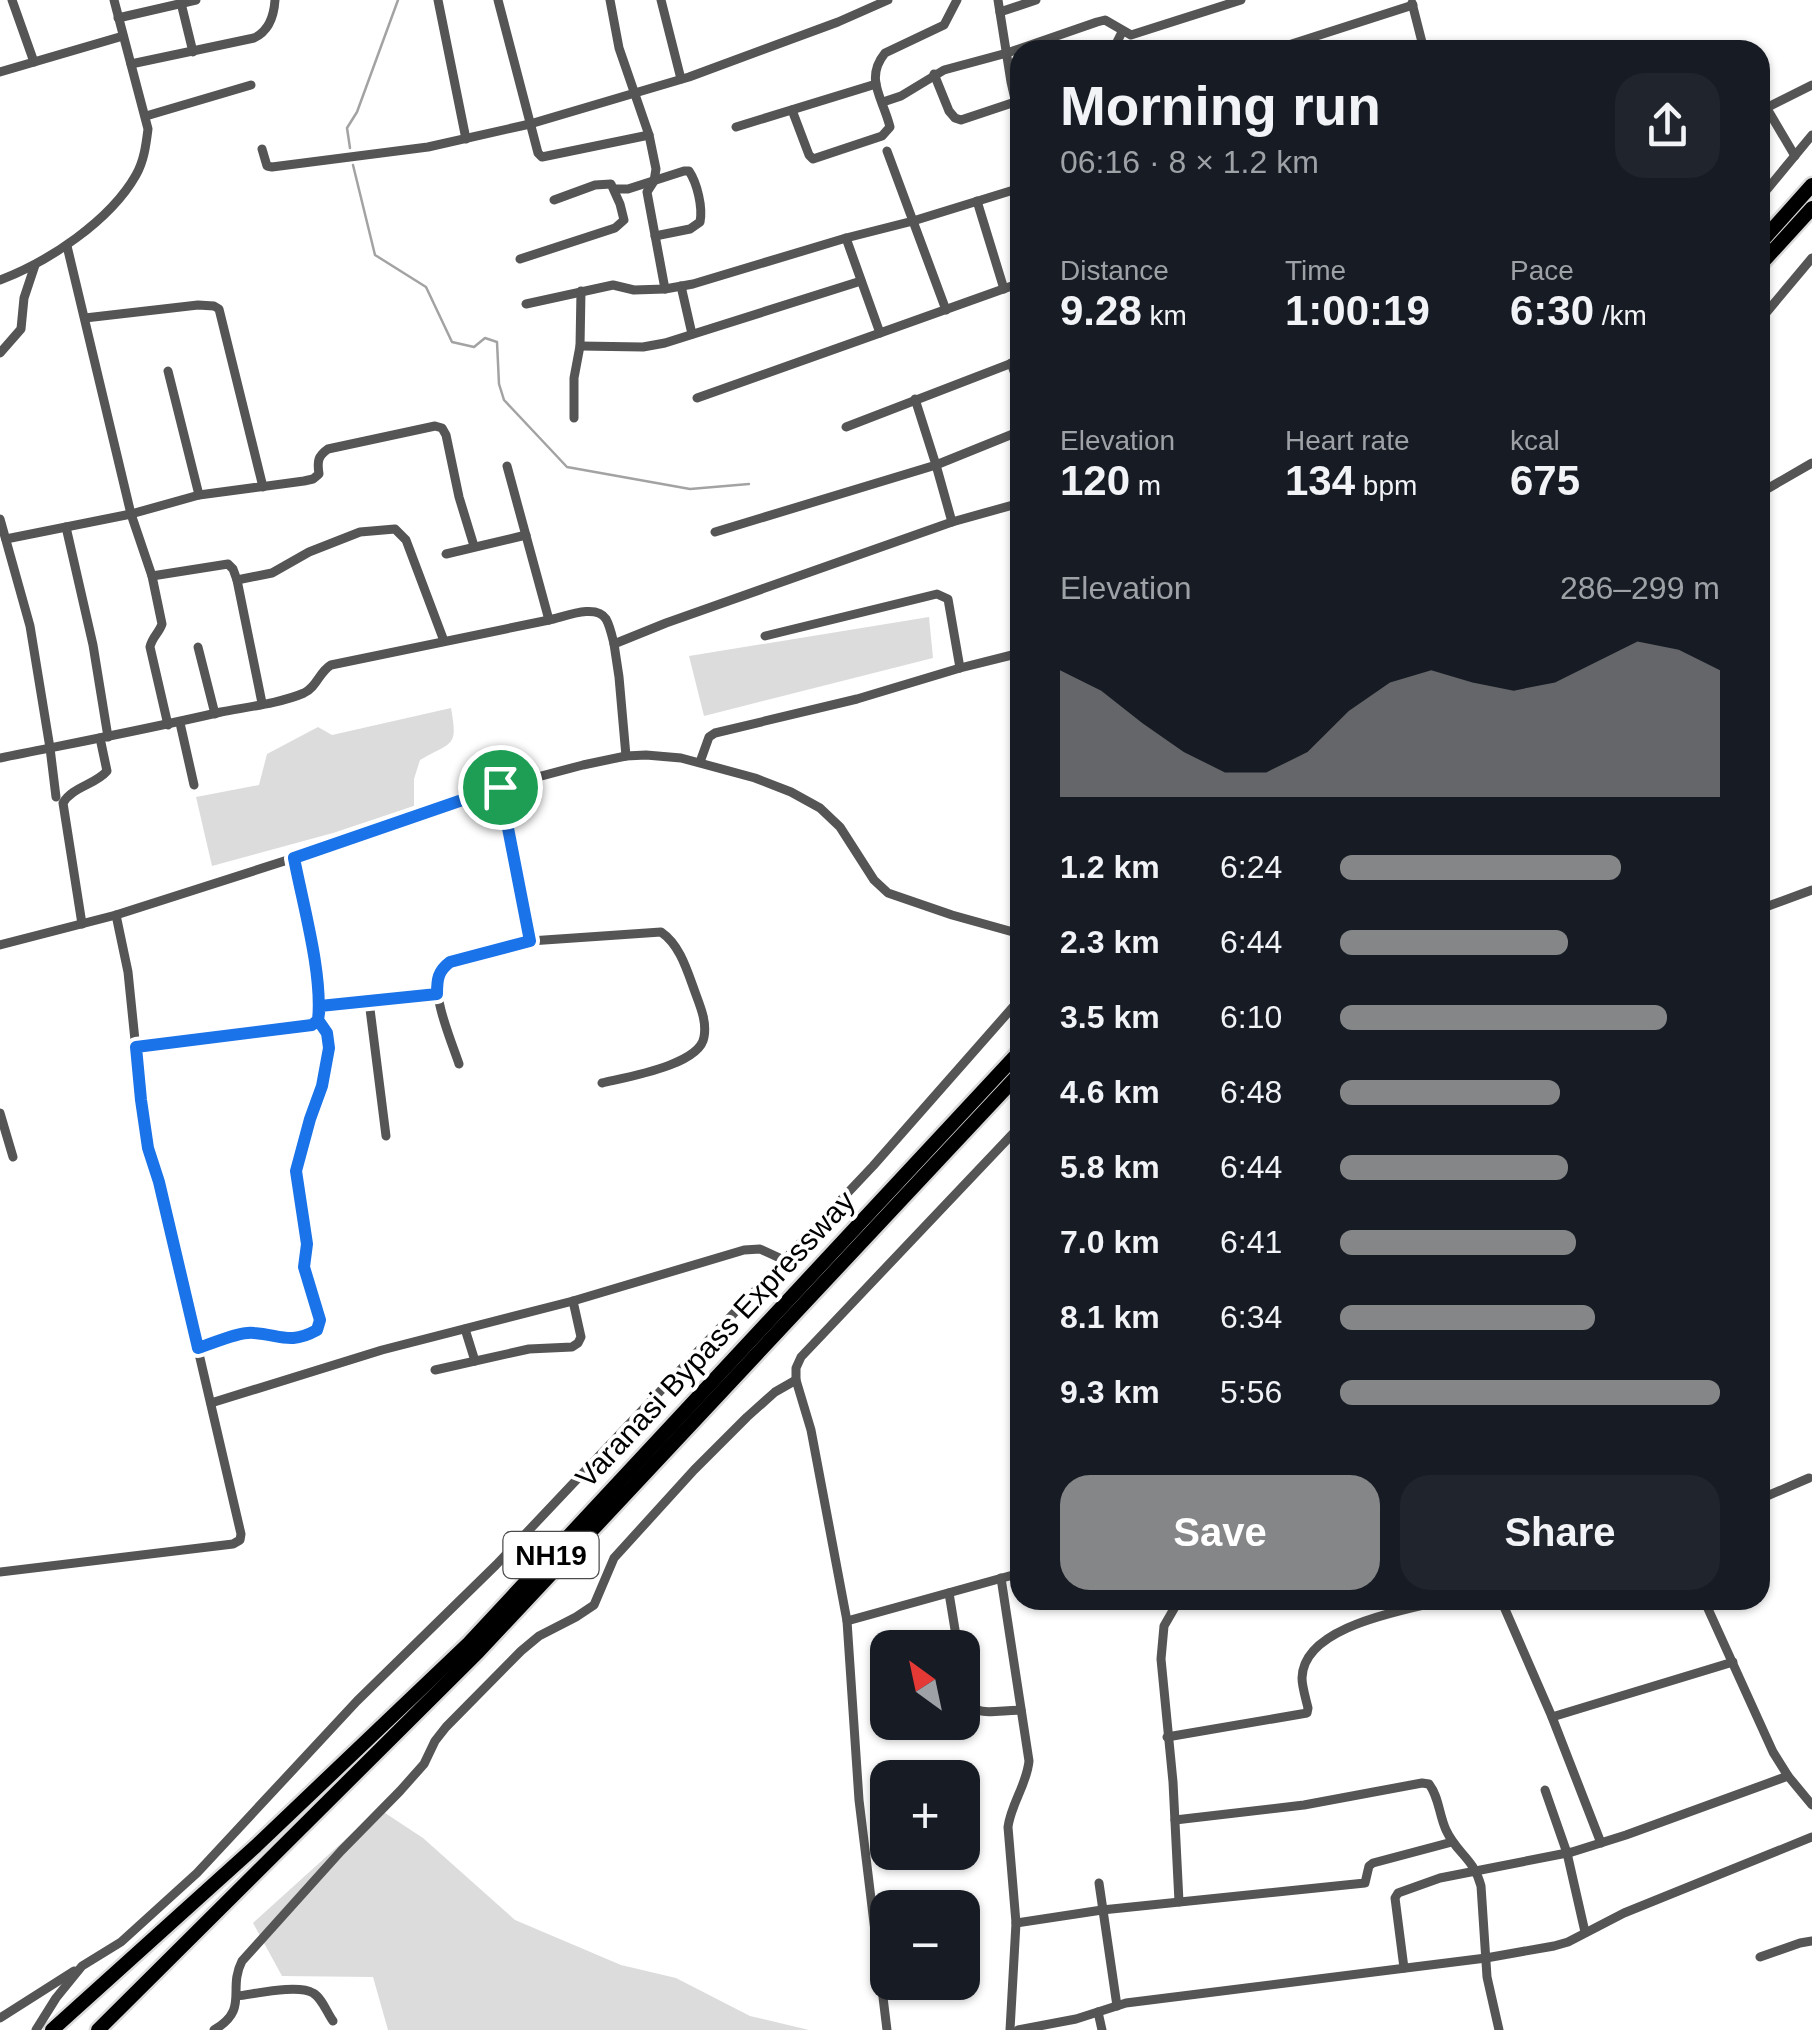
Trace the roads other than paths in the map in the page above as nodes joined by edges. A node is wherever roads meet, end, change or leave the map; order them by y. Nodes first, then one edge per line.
1 (12, 0) edge
2 (114, 0) edge
3 (196, 0) edge
4 (274, 0) edge
5 (438, 0) edge
6 (498, 0) edge
7 (610, 0) edge
8 (662, 0) edge
9 (888, 0) edge
10 (957, 0) edge
11 (998, 0) edge
12 (1036, 0) edge
13 (1240, 0) edge
14 (182, 3) junction
15 (1412, 3) edge
16 (1207, 5) edge
17 (1000, 12) junction
18 (118, 18) junction
19 (1122, 32) junction
20 (123, 36) junction
21 (1045, 40) edge
22 (1118, 40) edge
23 (1302, 40) edge
24 (1421, 40) edge
25 (193, 52) junction
26 (1010, 52) edge
27 (1007, 53) junction
28 (34, 62) junction
29 (131, 64) junction
30 (1010, 68) edge
31 (0, 72) edge
32 (934, 74) junction
33 (682, 79) junction
34 (876, 84) junction
35 (251, 85) dead end
36 (1812, 85) edge
37 (634, 92) junction
38 (883, 102) junction
39 (1010, 105) edge
40 (1770, 106) edge
41 (792, 110) junction
42 (146, 116) junction
43 (1770, 119) edge
44 (530, 124) junction
45 (736, 127) dead end
46 (1812, 135) edge
47 (649, 136) junction
48 (466, 140) junction
49 (262, 148) dead end
50 (886, 151) dead end
51 (1795, 156) junction
52 (654, 181) junction
53 (1770, 186) edge
54 (1812, 186) edge
55 (615, 189) junction
56 (1010, 191) edge
57 (554, 200) dead end
58 (977, 201) junction
59 (1812, 208) edge
60 (913, 221) junction
61 (1770, 231) edge
62 (655, 236) junction
63 (846, 238) junction
64 (67, 246) junction
65 (1770, 254) edge
66 (1812, 258) edge
67 (520, 259) dead end
68 (35, 264) junction
69 (0, 280) edge
70 (861, 281) junction
71 (680, 286) junction
72 (1010, 287) edge
73 (665, 289) junction
74 (1004, 289) junction
75 (581, 291) junction
76 (526, 304) dead end
77 (1770, 308) edge
78 (946, 310) junction
79 (85, 318) junction
80 (692, 334) junction
81 (880, 334) junction
82 (580, 346) junction
83 (0, 353) edge
84 (1010, 364) edge
85 (168, 371) dead end
86 (697, 398) dead end
87 (915, 399) junction
88 (574, 418) dead end
89 (846, 427) dead end
90 (1010, 435) edge
91 (1812, 462) edge
92 (936, 465) junction
93 (507, 466) dead end
94 (263, 487) junction
95 (1770, 487) edge
96 (199, 496) junction
97 (1010, 506) edge
98 (131, 514) junction
99 (0, 520) edge
100 (952, 522) junction
101 (66, 527) junction
102 (716, 532) dead end
103 (526, 535) junction
104 (6, 539) junction
105 (474, 546) junction
106 (446, 554) dead end
107 (152, 576) junction
108 (237, 580) junction
109 (549, 620) junction
110 (765, 636) dead end
111 (444, 641) junction
112 (614, 644) junction
113 (198, 646) dead end
114 (1010, 656) edge
115 (960, 668) junction
116 (262, 703) junction
117 (215, 714) junction
118 (180, 723) junction
119 (168, 726) junction
120 (104, 738) junction
121 (50, 748) junction
122 (626, 756) junction
123 (0, 758) edge
124 (697, 762) junction
125 (194, 784) dead end
126 (500, 787) junction
127 (56, 797) dead end
128 (294, 858) junction
129 (1812, 890) edge
130 (1770, 905) edge
131 (116, 915) junction
132 (82, 924) junction
133 (1010, 931) edge
134 (530, 941) junction
135 (0, 945) edge
136 (437, 994) junction
137 (369, 1001) junction
138 (320, 1006) junction
139 (1010, 1010) edge
140 (318, 1020) junction
141 (136, 1047) junction
142 (1010, 1062) edge
143 (459, 1064) dead end
144 (602, 1083) dead end
145 (1010, 1084) edge
146 (0, 1112) edge
147 (386, 1136) dead end
148 (1010, 1137) edge
149 (13, 1157) dead end
150 (784, 1260) junction
151 (573, 1302) junction
152 (465, 1329) junction
153 (198, 1348) junction
154 (475, 1361) junction
155 (435, 1370) dead end
156 (796, 1380) junction
157 (210, 1403) junction
158 (1809, 1478) dead end
159 (1770, 1495) edge
160 (0, 1572) edge
161 (1010, 1576) edge
162 (1001, 1578) junction
163 (948, 1593) junction
164 (1173, 1610) edge
165 (1409, 1610) edge
166 (1505, 1610) edge
167 (1709, 1610) edge
168 (848, 1621) junction
169 (955, 1630) edge
170 (1733, 1662) junction
171 (1021, 1710) junction
172 (980, 1711) edge
173 (1552, 1717) junction
174 (1168, 1737) junction
175 (1788, 1776) junction
176 (1545, 1790) dead end
177 (1812, 1806) edge
178 (1175, 1820) junction
179 (1812, 1837) edge
180 (1452, 1842) junction
181 (1602, 1843) junction
182 (1567, 1853) junction
183 (1477, 1872) junction
184 (1099, 1883) dead end
185 (1179, 1902) junction
186 (1102, 1910) junction
187 (1016, 1924) junction
188 (1586, 1932) junction
189 (1812, 1942) edge
190 (1760, 1956) dead end
191 (1486, 1958) junction
192 (82, 1966) junction
193 (1404, 1968) junction
194 (237, 1996) junction
195 (1116, 2006) junction
196 (1098, 2012) junction
197 (0, 2018) edge
198 (332, 2021) dead end
199 (36, 2030) edge
200 (52, 2030) edge
201 (98, 2030) edge
202 (214, 2030) edge
203 (887, 2030) edge
204 (1014, 2030) edge
205 (1102, 2030) edge
206 (1499, 2030) edge

1 - 28 street
2 - 18 street
3 - 14 street
4 - 25 street
5 - 48 street
6 - 44 street
7 - 37 street
8 - 33 street
9 - 33 street
10 - 34 street
11 - 17 street
12 - 17 street
13 - 16 street
14 - 18 street
14 - 25 street
15 - 23 street
15 - 24 street
16 - 19 street
17 - 27 street
18 - 20 street
19 - 21 street
19 - 22 street
20 - 28 street
20 - 29 street
25 - 29 street
26 - 27 street
27 - 30 street
27 - 32 street
28 - 31 street
29 - 42 street
32 - 38 street
32 - 39 street
33 - 37 street
34 - 38 street
34 - 41 street
35 - 42 street
36 - 40 street
37 - 44 street
37 - 47 street
38 - 41 street
41 - 45 street
42 - 64 street
43 - 51 street
44 - 47 street
44 - 48 street
46 - 51 street
47 - 52 street
48 - 49 street
50 - 60 street
51 - 53 street
52 - 55 street
52 - 62 street
52 - 62 street
54 - 61 highway
55 - 57 street
55 - 67 street
56 - 58 street
58 - 60 street
58 - 74 street
59 - 65 highway
60 - 63 street
60 - 78 street
62 - 73 street
63 - 70 street
63 - 71 street
64 - 68 street
64 - 79 street
66 - 77 street
68 - 69 street
68 - 83 street
70 - 80 street
70 - 81 street
71 - 73 street
71 - 80 street
72 - 74 street
73 - 75 street
74 - 78 street
75 - 76 street
75 - 82 street
78 - 81 street
79 - 94 street
79 - 98 street
80 - 82 street
81 - 86 street
82 - 88 street
84 - 87 street
85 - 96 street
87 - 89 street
87 - 92 street
90 - 92 street
91 - 95 street
92 - 100 street
92 - 102 street
93 - 103 street
94 - 96 street
94 - 105 street
96 - 98 street
97 - 100 street
98 - 101 street
98 - 107 street
99 - 104 street
100 - 112 street
101 - 104 street
101 - 120 street
103 - 105 street
103 - 109 street
104 - 121 street
105 - 106 street
107 - 108 street
107 - 119 street
108 - 111 street
108 - 116 street
109 - 111 street
109 - 112 street
110 - 115 street
111 - 116 street
112 - 122 street
113 - 117 street
114 - 115 street
115 - 124 street
116 - 117 street
117 - 118 street
118 - 119 street
118 - 125 street
119 - 120 street
120 - 121 street
120 - 132 street
121 - 123 street
121 - 127 street
122 - 124 street
122 - 126 street
124 - 133 street
126 - 128 street
126 - 134 street
128 - 131 street
128 - 138 street
129 - 130 street
131 - 132 street
131 - 141 street
132 - 135 street
134 - 136 street
134 - 144 street
136 - 137 street
136 - 143 street
137 - 138 street
137 - 147 street
138 - 140 street
139 - 150 street
140 - 141 street
140 - 153 street
141 - 153 street
142 - 200 highway, Varanasi Bypass Expressway / NH19
145 - 201 highway, Varanasi Bypass Expressway / NH19
146 - 149 street
148 - 156 street
150 - 151 street
150 - 192 street
151 - 152 street
151 - 154 street
152 - 154 street
152 - 157 street
153 - 157 street
154 - 155 street
156 - 168 street
156 - 194 street
157 - 160 street
158 - 159 street
161 - 162 street
162 - 163 street
162 - 171 street
163 - 168 street
163 - 169 street
164 - 174 street
165 - 174 street
166 - 173 street
167 - 170 street
168 - 203 street
170 - 173 street
170 - 175 street
171 - 172 street
171 - 187 street
173 - 181 street
174 - 178 street
175 - 177 street
175 - 181 street
176 - 182 street
178 - 180 street
178 - 185 street
179 - 188 street
180 - 183 street
180 - 185 street
181 - 182 street
182 - 183 street
182 - 188 street
183 - 191 street
183 - 193 street
184 - 186 street
185 - 186 street
186 - 187 street
186 - 195 street
187 - 204 street
188 - 191 street
189 - 190 street
191 - 193 street
191 - 206 street
192 - 197 street
192 - 199 street
193 - 195 street
194 - 198 street
194 - 202 street
195 - 196 street
196 - 204 street
196 - 205 street

